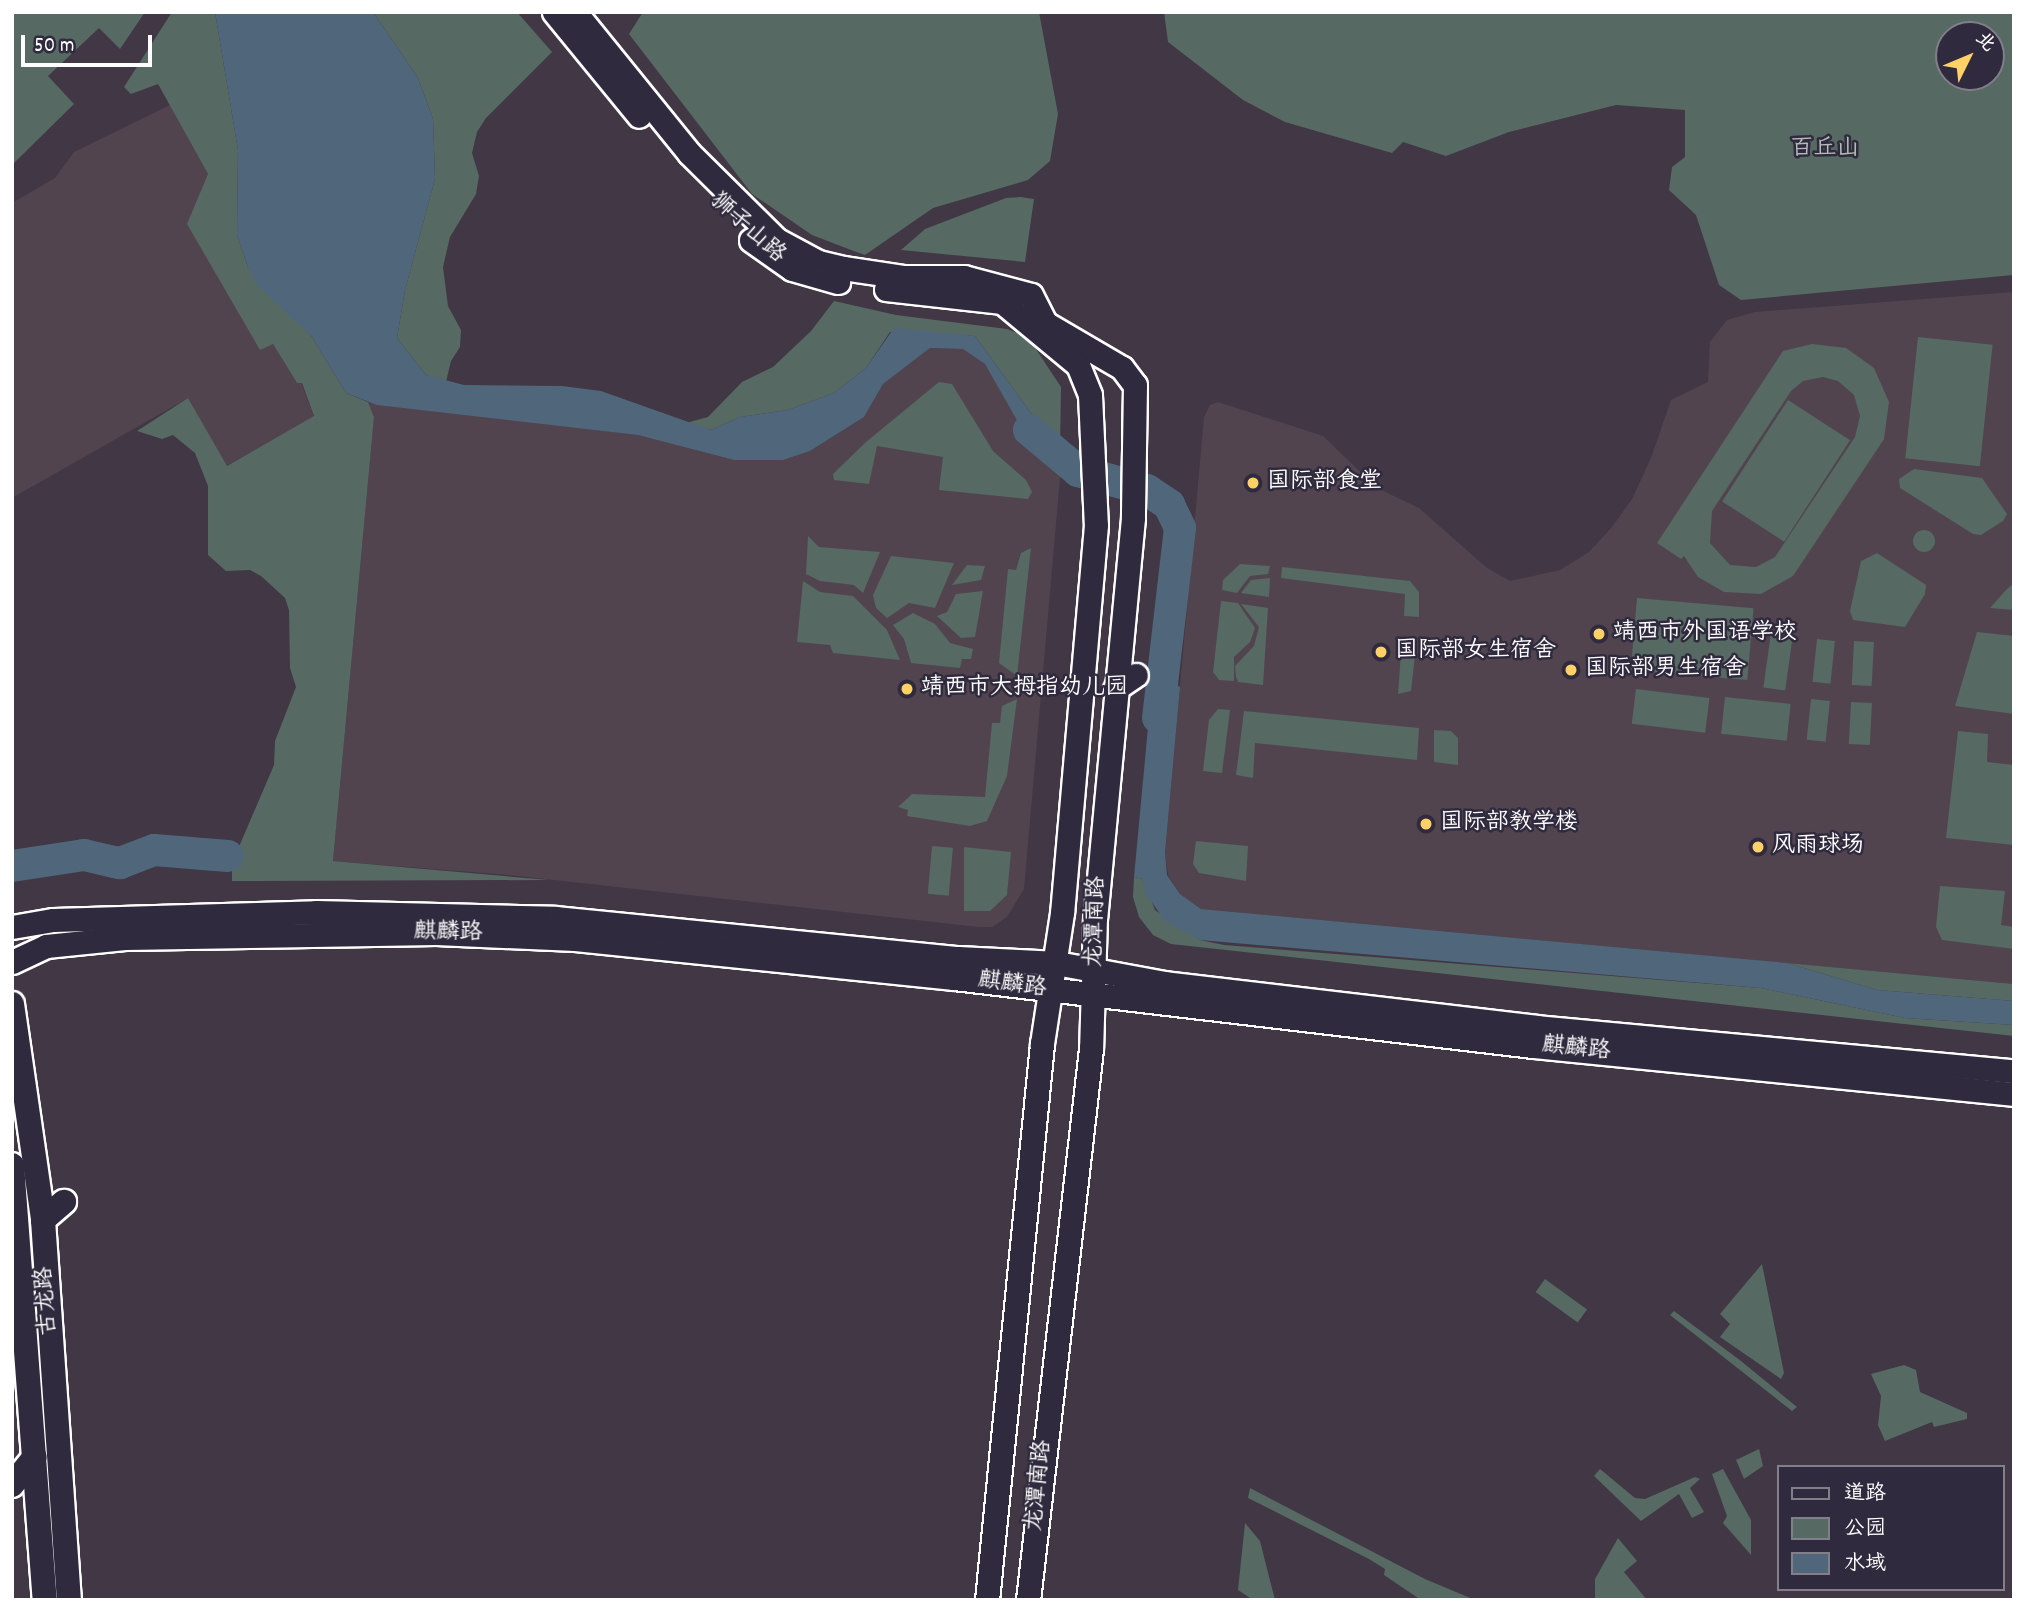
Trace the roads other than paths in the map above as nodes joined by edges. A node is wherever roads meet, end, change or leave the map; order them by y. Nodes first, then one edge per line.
1 (554, 12) edge
2 (575, 12) edge
3 (1024, 303) junction
4 (1136, 675) dead end
5 (1115, 689) junction
6 (12, 928) edge
7 (12, 962) edge
8 (1056, 963) junction
9 (1095, 969) junction
10 (1050, 991) junction
11 (1094, 996) junction
12 (12, 1004) edge
13 (2014, 1071) edge
14 (2014, 1094) edge
15 (12, 1165) edge
16 (64, 1202) dead end
17 (15, 1207) edge
18 (43, 1220) junction
19 (20, 1343) edge
20 (35, 1457) junction
21 (83, 1461) dead end
22 (62, 1478) junction
23 (12, 1485) edge
24 (44, 1600) edge
25 (69, 1600) edge
26 (987, 1600) edge
27 (1028, 1600) edge

1 - 3 main road, 狮子山路
2 - 3 main road, 狮子山路
3 - 5 main road, 龙潭南路
3 - 8 main road, 龙潭南路
4 - 5 main road
5 - 9 main road, 龙潭南路
6 - 8 main road, 麒麟路
7 - 10 main road, 麒麟路
8 - 9 main road, 麒麟路
8 - 10 main road, 龙潭南路
9 - 11 main road, 龙潭南路
9 - 13 main road, 麒麟路
10 - 11 main road, 麒麟路
10 - 26 main road, 龙潭南路
11 - 14 main road, 麒麟路
11 - 27 main road, 龙潭南路
12 - 18 main road, 古龙路
15 - 17 main road, 古龙路
16 - 18 main road
17 - 19 main road, 古龙路
18 - 22 main road, 古龙路
19 - 20 main road, 古龙路
20 - 23 main road
20 - 24 main road, 古龙路
21 - 22 main road
22 - 25 main road, 古龙路

